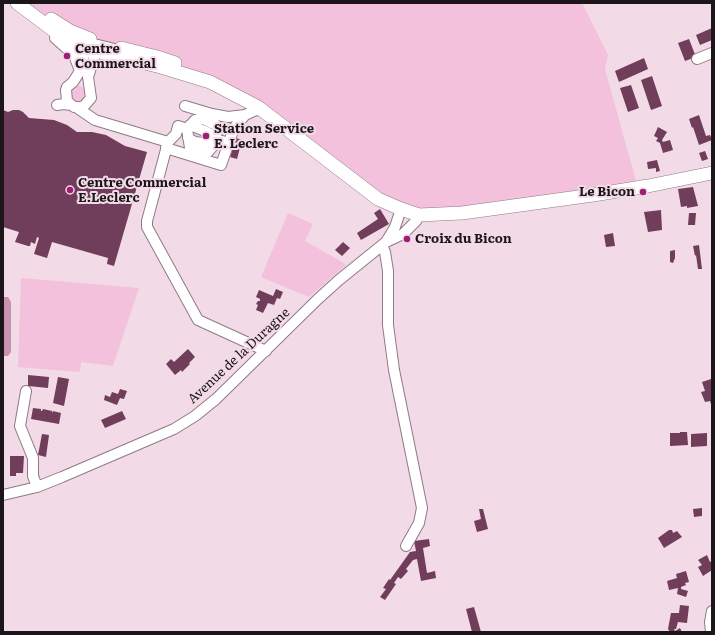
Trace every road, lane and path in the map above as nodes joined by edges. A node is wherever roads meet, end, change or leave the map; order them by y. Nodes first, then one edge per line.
1 (9, 3) edge
2 (17, 3) edge
3 (27, 3) edge
4 (95, 49) junction
5 (712, 53) edge
6 (697, 59) dead end
7 (80, 71) junction
8 (73, 82) junction
9 (89, 88) junction
10 (71, 103) junction
11 (87, 104) junction
12 (185, 106) dead end
13 (259, 108) junction
14 (245, 115) junction
15 (95, 120) junction
16 (188, 131) junction
17 (214, 140) junction
18 (229, 143) junction
19 (167, 145) junction
20 (712, 173) edge
21 (402, 209) junction
22 (419, 215) junction
23 (384, 244) junction
24 (266, 351) junction
25 (26, 391) dead end
26 (37, 487) junction
27 (3, 496) edge
28 (406, 546) dead end
29 (712, 611) edge
30 (711, 632) edge

1 - 7 street
2 - 4 main road
3 - 4 main road
4 - 7 street
4 - 9 street
4 - 13 main road
4 - 13 main road
5 - 6 street
7 - 8 street
8 - 9 street
8 - 10 street
9 - 11 street
10 - 11 street
10 - 15 street
11 - 15 street
12 - 14 street
13 - 14 street
13 - 21 main road
14 - 18 street
15 - 19 street
16 - 17 street
16 - 17 street
16 - 19 street
17 - 18 street
18 - 19 street
19 - 24 street
20 - 22 main road
21 - 22 main road
21 - 23 street, Avenue de la Duragne
22 - 23 street, Avenue de la Duragne
23 - 24 street, Avenue de la Duragne
23 - 28 street
24 - 26 street, Avenue de la Duragne
25 - 26 street
26 - 27 street, Avenue de la Duragne
29 - 30 street

